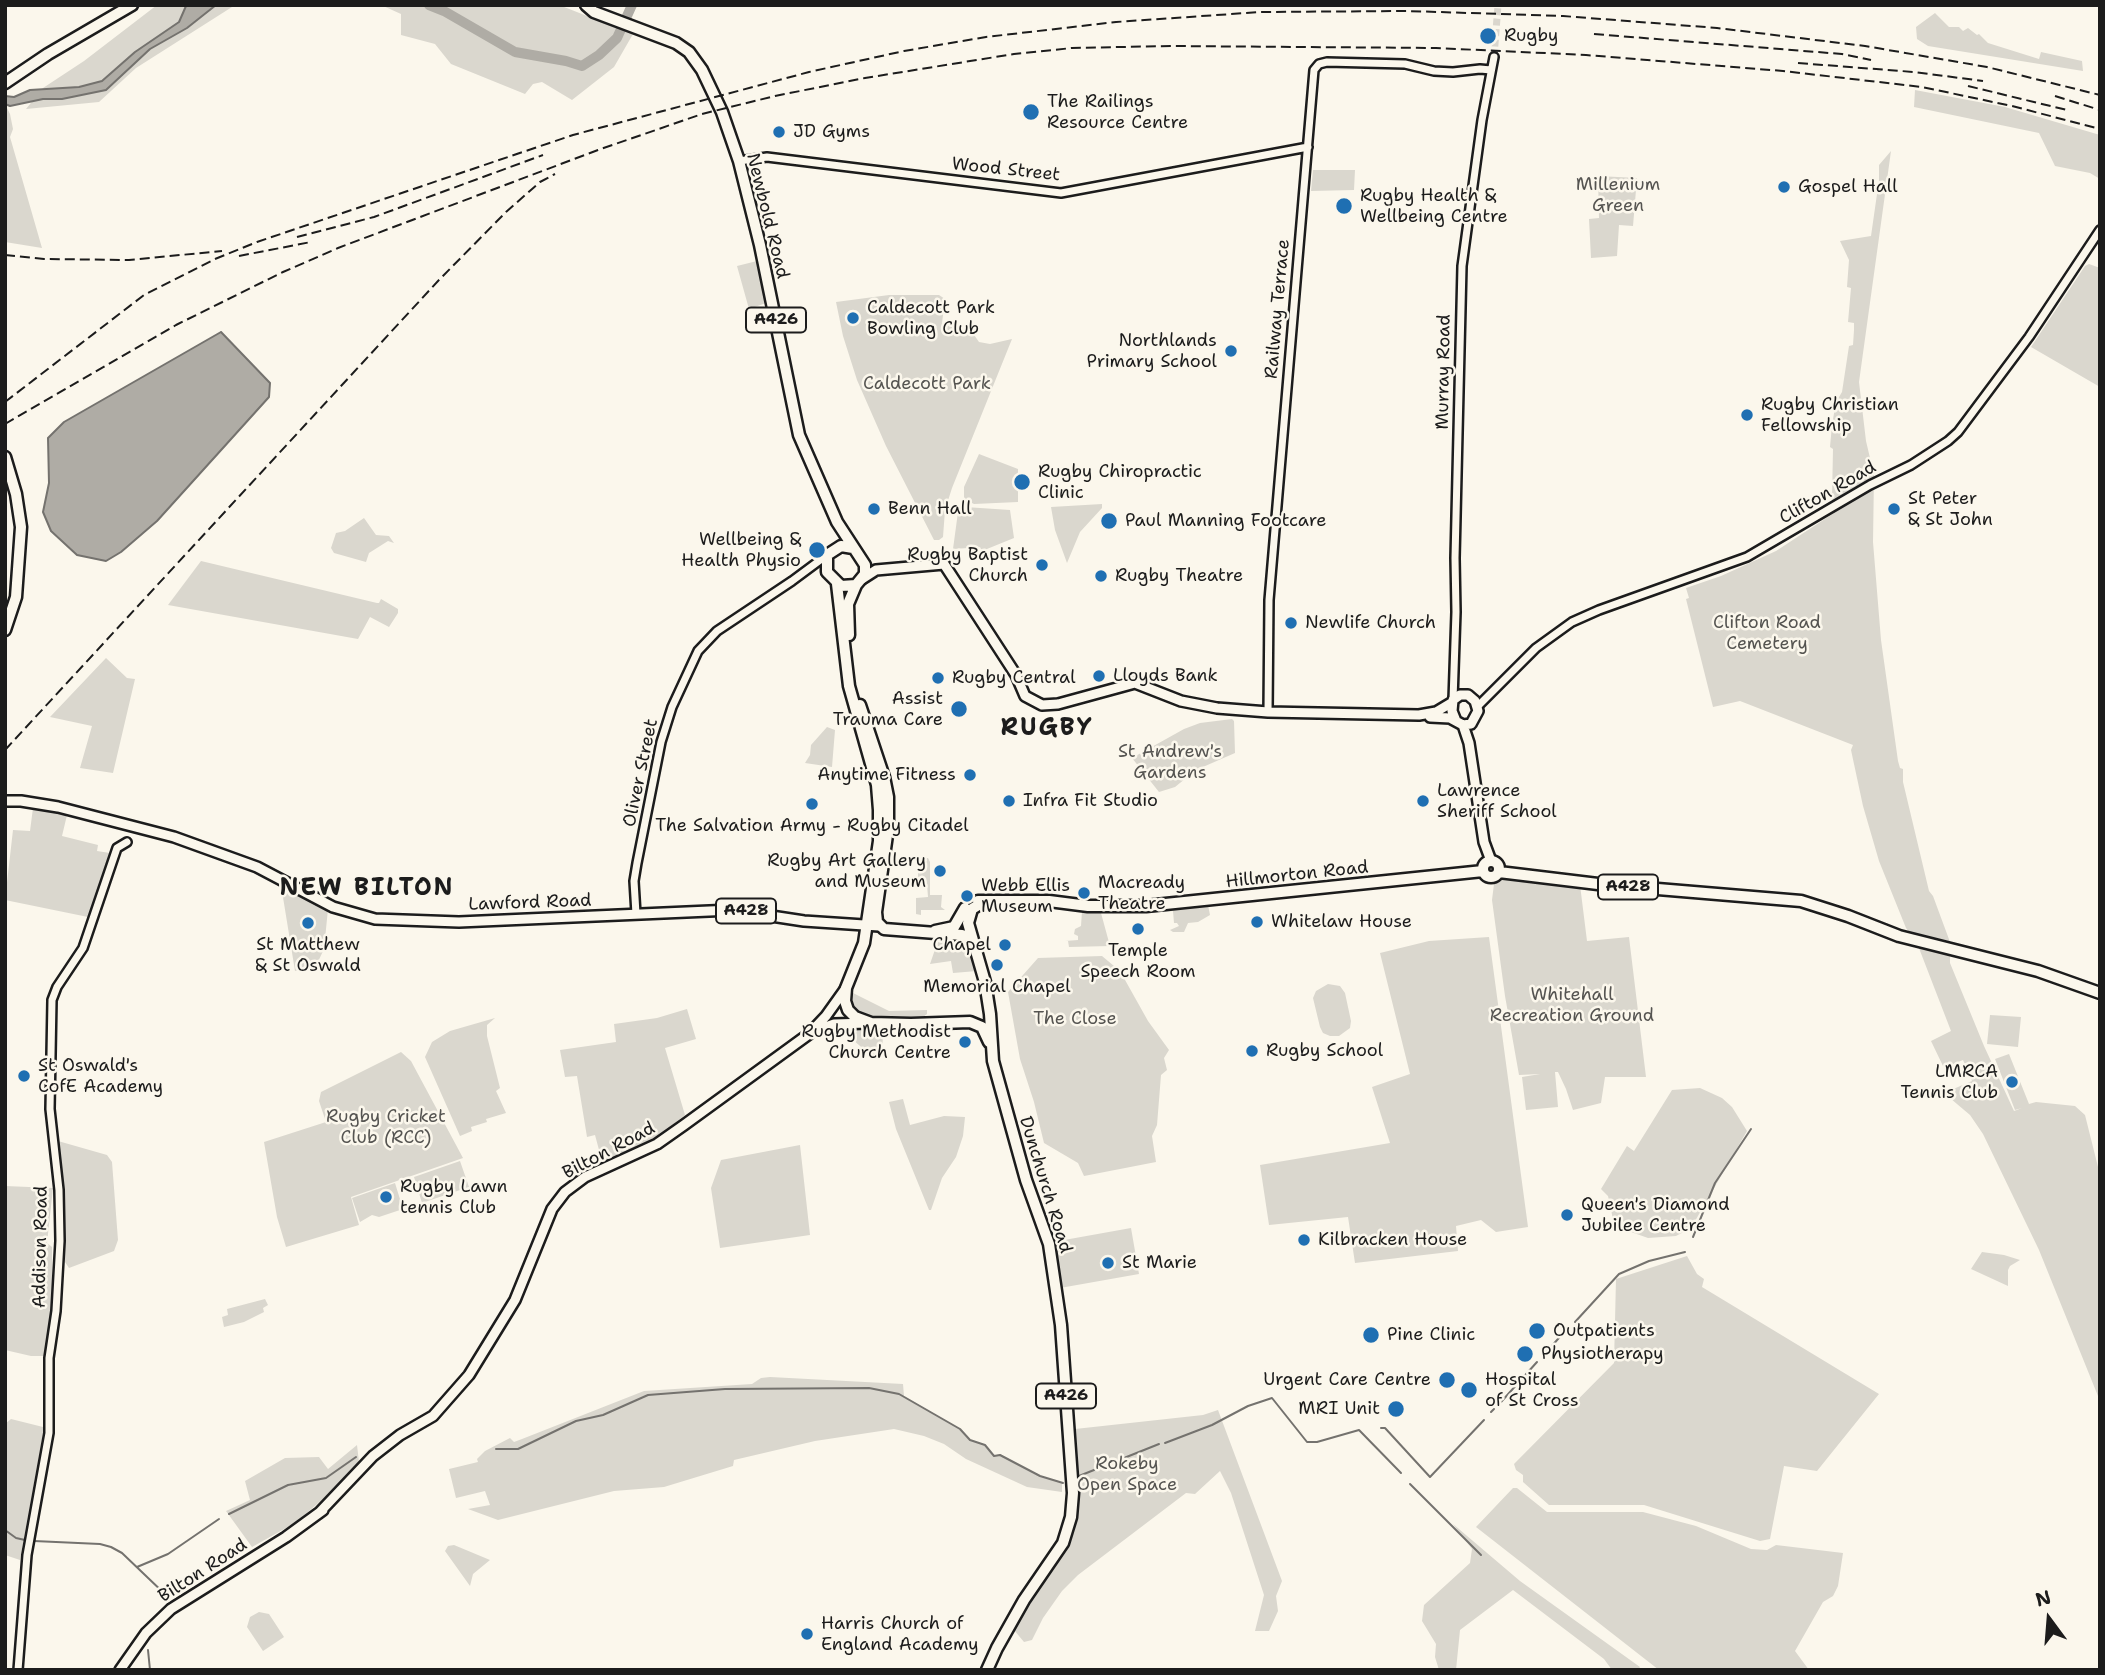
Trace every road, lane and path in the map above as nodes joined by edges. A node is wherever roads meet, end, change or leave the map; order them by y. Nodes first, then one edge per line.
1 (132, 5) edge
2 (586, 5) edge
3 (597, 5) edge
4 (609, 17) junction
5 (1494, 57) tunnel mouth
6 (1490, 75) junction
7 (5, 83) edge
8 (1308, 148) junction
9 (739, 162) junction
10 (2100, 230) edge
11 (5, 457) edge
12 (837, 522) junction
13 (853, 548) junction
14 (830, 552) junction
15 (862, 557) junction
16 (881, 569) junction
17 (827, 572) junction
18 (805, 573) junction
19 (858, 583) junction
20 (837, 584) junction
21 (5, 630) edge
22 (847, 648) junction
23 (1455, 672) junction
24 (1495, 688) junction
25 (1468, 695) junction
26 (1452, 702) junction
27 (1477, 707) junction
28 (1268, 712) junction
29 (1419, 715) junction
30 (1464, 723) junction
31 (5, 801) edge
32 (127, 842) dead end
33 (1491, 861) junction
34 (1483, 871) junction
35 (1499, 872) junction
36 (983, 902) junction
37 (636, 914) junction
38 (866, 924) junction
39 (882, 927) junction
40 (935, 931) junction
41 (975, 942) junction
42 (864, 943) junction
43 (846, 988) junction
44 (986, 993) junction
45 (2100, 993) edge
46 (970, 1022) junction
47 (871, 1023) junction
48 (809, 1034) junction
49 (991, 1046) junction
50 (416, 1427) junction
51 (318, 1514) junction
52 (18, 1670) edge
53 (120, 1670) edge
54 (987, 1670) edge

1 - 7 highway
2 - 4 highway, Newbold Road / A426
3 - 4 highway
4 - 9 highway, Newbold Road / A426
5 - 6 street, Murray Road
6 - 8 street, Railway Terrace
6 - 23 street, Murray Road
8 - 9 street, Wood Street
8 - 28 street, Railway Terrace
9 - 12 highway, Newbold Road / A426
10 - 24 street, Clifton Road
11 - 21 highway
12 - 13 highway, Newbold Road / A426
12 - 14 highway
13 - 14 highway
13 - 15 highway, A426
14 - 17 highway
14 - 18 street, Oliver Street
15 - 16 main road
15 - 19 highway
16 - 19 main road
16 - 28 main road, Clifton Road
17 - 18 street
17 - 20 highway
18 - 37 street, Oliver Street
19 - 20 highway
19 - 22 highway
20 - 22 highway
22 - 38 highway, Bilton Road
22 - 39 highway
23 - 25 street, Murray Road
23 - 26 street, Murray Road
24 - 25 street, Clifton Road
24 - 27 street, Clifton Road
25 - 26 main road, Clifton Road
25 - 27 main road
26 - 29 main road, Clifton Road
26 - 30 main road
27 - 30 main road, Clifton Road
28 - 29 main road, Clifton Road
29 - 30 main road, Clifton Road
30 - 33 main road
31 - 37 main road, Lawford Road / A428
32 - 52 street, Addison Road
33 - 34 highway
33 - 35 highway
34 - 35 highway
34 - 36 highway, Hillmorton Road
35 - 45 highway, A428
36 - 40 highway
36 - 41 highway, Dunchurch Road
37 - 38 main road, Lawford Road / A428
38 - 39 main road, A428
38 - 42 highway, Bilton Road
39 - 40 highway, A428
39 - 42 highway
40 - 41 highway
41 - 44 highway, Dunchurch Road
42 - 43 highway, Bilton Road
43 - 47 highway
43 - 48 main road, Bilton Road
44 - 46 highway
44 - 49 highway, Dunchurch Road / A426
46 - 47 highway
46 - 49 highway, A426
47 - 48 main road
48 - 50 main road, Bilton Road
49 - 54 highway, Dunchurch Road / A426
50 - 51 main road, Bilton Road
50 - 51 main road, Bilton Road
51 - 53 main road, Bilton Road

